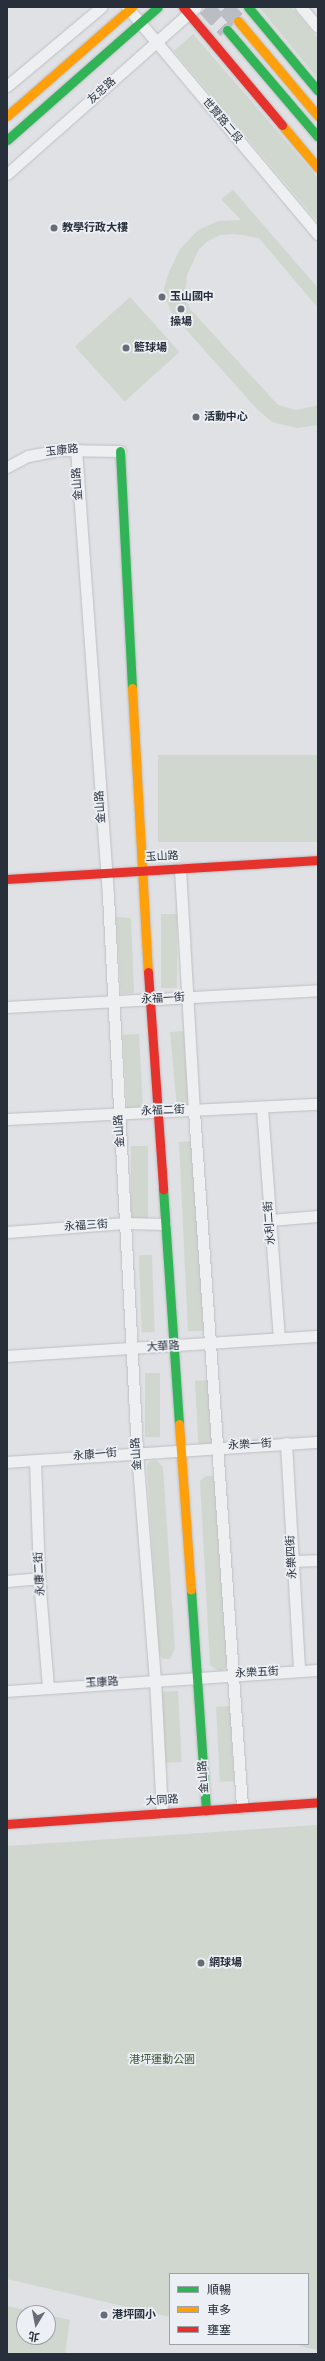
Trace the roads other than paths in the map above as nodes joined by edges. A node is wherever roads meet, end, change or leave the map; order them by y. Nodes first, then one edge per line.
1 (102, 7) edge
2 (158, 7) edge
3 (248, 7) edge
4 (301, 7) edge
5 (130, 8) edge
6 (189, 9) edge
7 (238, 21) tunnel mouth
8 (140, 23) junction
9 (318, 27) edge
10 (227, 30) tunnel mouth
11 (156, 43) junction
12 (7, 86) edge
13 (318, 91) edge
14 (7, 116) edge
15 (318, 116) edge
16 (318, 137) edge
17 (7, 140) edge
18 (318, 168) edge
19 (7, 174) edge
20 (318, 235) edge
21 (76, 449) junction
22 (120, 451) joint
23 (7, 467) edge
24 (318, 860) edge
25 (180, 869) junction
26 (142, 870) junction
27 (106, 873) junction
28 (7, 879) edge
29 (318, 990) edge
30 (189, 998) junction
31 (152, 1000) junction
32 (113, 1001) junction
33 (7, 1008) edge
34 (318, 1104) edge
35 (262, 1108) junction
36 (194, 1110) junction
37 (158, 1112) junction
38 (118, 1113) junction
39 (7, 1119) edge
40 (318, 1216) edge
41 (270, 1220) junction
42 (125, 1223) junction
43 (165, 1224) junction
44 (7, 1232) edge
45 (318, 1336) edge
46 (279, 1338) junction
47 (209, 1343) junction
48 (176, 1346) junction
49 (132, 1348) junction
50 (7, 1356) edge
51 (318, 1442) edge
52 (286, 1443) junction
53 (216, 1447) junction
54 (183, 1450) junction
55 (137, 1452) junction
56 (35, 1461) junction
57 (7, 1462) edge
58 (318, 1560) edge
59 (293, 1561) junction
60 (39, 1578) junction
61 (7, 1580) edge
62 (299, 1670) junction
63 (318, 1670) edge
64 (231, 1674) junction
65 (196, 1677) junction
66 (155, 1679) junction
67 (48, 1687) junction
68 (7, 1691) edge
69 (318, 1802) edge
70 (242, 1807) junction
71 (206, 1810) junction
72 (162, 1813) junction
73 (7, 1824) edge

1 - 12 street
2 - 8 street
3 - 13 street
4 - 9 street
5 - 8 street, 世賢路二段
5 - 14 street
6 - 11 street, 友忠路
6 - 18 street
7 - 15 street
8 - 11 street, 世賢路二段
8 - 17 street
10 - 16 street
11 - 19 street, 友忠路
11 - 20 street, 世賢路二段
21 - 22 street, 玉康路
21 - 23 street, 玉康路
21 - 27 street, 金山路
22 - 26 street, 金山路
24 - 25 street, 玉山路
25 - 26 street, 玉山路
25 - 30 street
26 - 27 street, 玉山路
26 - 31 street, 金山路
27 - 28 street, 玉山路
27 - 32 street, 金山路
29 - 30 street, 永福一街
30 - 31 street, 永福一街
30 - 36 street
31 - 32 street, 永福一街
31 - 37 street, 金山路
32 - 33 street, 永福一街
32 - 38 street, 金山路
34 - 35 street, 永福二街
35 - 36 street, 永福二街
35 - 41 street, 水利二街
36 - 37 street, 永福二街
36 - 47 street
37 - 38 street, 永福二街
37 - 43 street, 金山路
38 - 39 street, 永福二街
38 - 42 street, 金山路
40 - 41 street
41 - 46 street, 水利二街
42 - 43 street, 永福三街
42 - 44 street, 永福三街
42 - 49 street, 金山路
43 - 48 street, 金山路
45 - 46 street, 大華路
46 - 47 street, 大華路
47 - 48 street, 大華路
47 - 53 street
48 - 49 street, 大華路
48 - 54 street, 金山路
49 - 50 street, 大華路
49 - 55 street, 金山路
51 - 52 street, 永樂一街
52 - 53 street, 永樂一街
52 - 59 street, 永樂四街
53 - 54 street, 永樂一街
53 - 64 street
54 - 55 street, 永康一街
54 - 65 street, 金山路
55 - 56 street, 永康一街
55 - 66 street, 金山路
56 - 57 street, 永康一街
56 - 60 street, 永康二街
58 - 59 street
59 - 62 street, 永樂四街
60 - 61 street
60 - 67 street, 永康二街
62 - 63 street, 永樂五街
62 - 64 street, 永樂五街
64 - 65 street, 永樂五街
64 - 70 street
65 - 66 street, 玉康路
65 - 71 street, 金山路
66 - 67 street, 玉康路
66 - 72 street, 金山路
67 - 68 street, 玉康路
69 - 70 street, 大同路
70 - 71 street, 大同路
71 - 72 street, 大同路
72 - 73 street, 大同路

